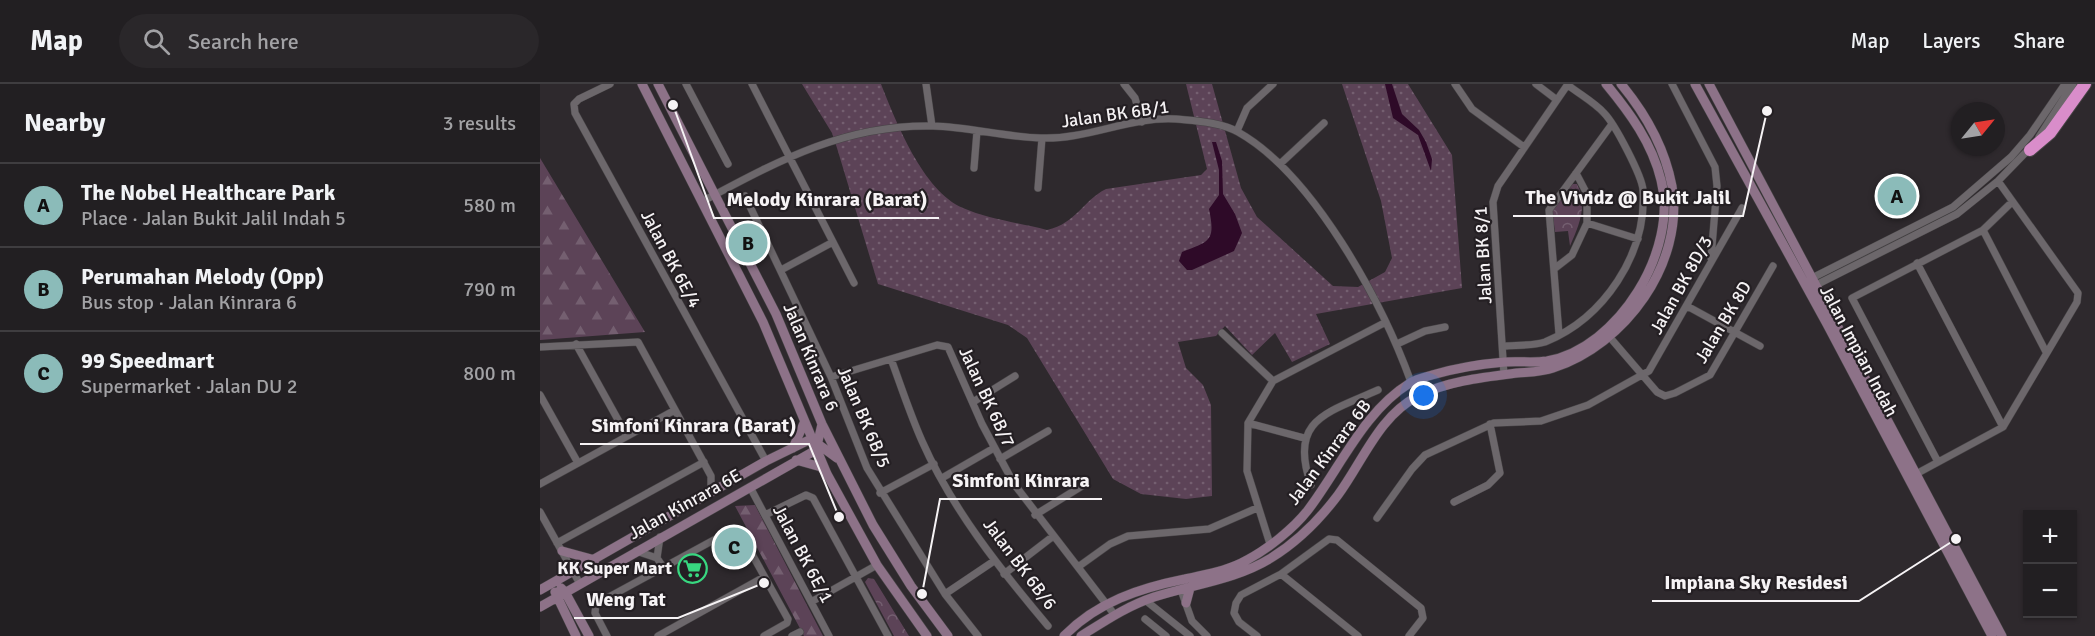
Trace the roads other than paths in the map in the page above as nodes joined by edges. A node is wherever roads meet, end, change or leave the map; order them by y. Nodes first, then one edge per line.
1 (610, 84) edge
2 (642, 84) edge
3 (657, 84) edge
4 (686, 84) edge
5 (752, 84) edge
6 (926, 84) edge
7 (1124, 84) edge
8 (1272, 84) edge
9 (1455, 84) edge
10 (1536, 84) edge
11 (1606, 84) edge
12 (1621, 84) edge
13 (1672, 84) edge
14 (1695, 84) edge
15 (1709, 84) edge
16 (2066, 84) edge
17 (2073, 84) edge
18 (2085, 84) edge
19 (1568, 85) edge
20 (1557, 100) junction
21 (1142, 122) junction
22 (1324, 123) dead end
23 (1612, 124) junction
24 (932, 126) junction
25 (977, 131) junction
26 (1237, 131) junction
27 (1042, 138) junction
28 (1524, 147) junction
29 (2030, 150) junction
30 (789, 156) junction
31 (728, 164) dead end
32 (1280, 164) junction
33 (974, 168) dead end
34 (1576, 173) junction
35 (1998, 181) junction
36 (1038, 188) dead end
37 (715, 195) junction
38 (745, 196) dead end
39 (703, 201) junction
40 (2012, 202) junction
41 (1742, 208) dead end
42 (1587, 223) junction
43 (1983, 230) junction
44 (1638, 239) junction
45 (833, 242) junction
46 (1710, 263) junction
47 (1917, 263) junction
48 (1773, 266) dead end
49 (1554, 269) junction
50 (781, 270) junction
51 (1814, 281) junction
52 (854, 283) dead end
53 (1687, 306) junction
54 (1386, 322) junction
55 (1445, 327) dead end
56 (1736, 332) junction
57 (1222, 333) dead end
58 (1559, 334) junction
59 (1607, 334) junction
60 (576, 344) junction
61 (1397, 344) junction
62 (1504, 346) junction
63 (1760, 346) dead end
64 (540, 347) edge
65 (2046, 352) junction
66 (891, 359) junction
67 (1505, 362) junction
68 (1504, 375) junction
69 (1643, 375) junction
70 (1015, 376) dead end
71 (831, 377) junction
72 (1273, 381) junction
73 (1411, 382) junction
74 (1378, 390) dead end
75 (540, 394) edge
76 (973, 402) junction
77 (675, 410) junction
78 (804, 423) junction
79 (1248, 423) junction
80 (822, 424) junction
81 (1490, 424) junction
82 (2003, 427) junction
83 (1048, 431) dead end
84 (627, 436) junction
85 (1304, 438) junction
86 (815, 444) junction
87 (793, 448) junction
88 (994, 448) junction
89 (1000, 459) junction
90 (796, 460) junction
91 (766, 461) junction
92 (704, 462) junction
93 (1938, 462) junction
94 (578, 463) junction
95 (842, 464) junction
96 (934, 464) junction
97 (827, 474) junction
98 (1916, 474) junction
99 (711, 476) junction
100 (942, 478) junction
101 (540, 484) edge
102 (726, 484) junction
103 (1311, 485) dead end
104 (1082, 486) dead end
105 (750, 487) junction
106 (711, 492) junction
107 (880, 493) junction
108 (1454, 502) dead end
109 (1257, 508) junction
110 (540, 512) edge
111 (765, 515) junction
112 (1035, 515) junction
113 (1377, 518) dead end
114 (660, 537) junction
115 (1052, 537) junction
116 (1269, 544) junction
117 (559, 547) junction
118 (636, 551) junction
119 (657, 558) junction
120 (595, 560) junction
121 (994, 561) junction
122 (877, 565) junction
123 (663, 567) junction
124 (1078, 567) junction
125 (573, 572) junction
126 (1004, 574) junction
127 (1281, 574) junction
128 (856, 576) junction
129 (764, 577) junction
130 (554, 582) junction
131 (1170, 582) junction
132 (580, 584) junction
133 (1185, 589) junction
134 (540, 590) edge
135 (566, 592) junction
136 (945, 594) junction
137 (555, 597) junction
138 (1145, 600) junction
139 (811, 603) junction
140 (1186, 603) joint
141 (1107, 604) junction
142 (541, 606) edge
143 (574, 608) junction
144 (562, 611) junction
145 (1114, 614) junction
146 (1145, 619) dead end
147 (1048, 626) dead end
148 (672, 628) junction
149 (800, 632) dead end
150 (576, 636) edge
151 (589, 636) edge
152 (607, 636) edge
153 (658, 636) edge
154 (676, 636) edge
155 (764, 636) edge
156 (792, 636) edge
157 (829, 636) edge
158 (888, 636) edge
159 (927, 636) edge
160 (948, 636) edge
161 (978, 636) edge
162 (1064, 636) edge
163 (1081, 636) edge
164 (1166, 636) edge
165 (1190, 636) edge
166 (1207, 636) edge
167 (1257, 636) edge
168 (1358, 636) edge
169 (1409, 636) edge
170 (1992, 636) edge
171 (2002, 636) edge

1 - 91 street, Jalan BK 6E/4
2 - 39 street, Jalan Kinrara 6
3 - 37 street, Jalan Kinrara 6
4 - 31 street
5 - 30 street
6 - 24 street
7 - 21 street
8 - 26 street
9 - 28 street
10 - 20 street
11 - 59 street, Jalan Kinrara 6B
12 - 59 street, Jalan Kinrara 6B
13 - 46 street
14 - 170 street, Jalan Impian Indah
15 - 51 street, Jalan Impian Indah
16 - 51 street
17 - 29 street
18 - 29 highway
19 - 20 street, Jalan BK 8/1
19 - 23 street
20 - 28 street, Jalan BK 8/1
21 - 26 street, Jalan BK 6B/1
21 - 27 street, Jalan BK 6B/1
22 - 32 street
23 - 34 street
23 - 44 street
24 - 25 street, Jalan BK 6B/1
24 - 30 street, Jalan BK 6B/1
25 - 27 street, Jalan BK 6B/1
25 - 33 street
26 - 32 street, Jalan BK 6B/1
27 - 36 street
28 - 62 street, Jalan BK 8/1
29 - 35 street
30 - 37 street, Jalan BK 6B/1
30 - 45 street
32 - 54 street, Jalan BK 6B/1
34 - 42 street
34 - 49 street
35 - 40 street
35 - 51 street
37 - 39 street, Jalan BK 6B/1
37 - 80 street, Jalan Kinrara 6
38 - 50 street, Jalan BK 6B/5
39 - 78 street, Jalan Kinrara 6
40 - 43 street
40 - 65 street
41 - 46 street, Jalan BK 8D/3
42 - 44 street
42 - 49 street
43 - 47 street
43 - 65 street
44 - 58 street
45 - 50 street
45 - 52 street
46 - 53 street, Jalan BK 8D/3
47 - 82 street
47 - 93 street
48 - 56 street, Jalan BK 8D
49 - 58 street
50 - 71 street, Jalan BK 6B/5
51 - 98 street, Jalan Impian Indah
53 - 56 street
53 - 69 street, Jalan BK 8D/3
54 - 61 street, Jalan BK 6B/1
54 - 72 street
55 - 61 street
56 - 63 street
56 - 69 street, Jalan BK 8D
57 - 72 street
58 - 62 street
59 - 67 street, Jalan Kinrara 6B
59 - 68 street, Jalan Kinrara 6B
59 - 69 street, Jalan BK 8D
60 - 64 street
60 - 77 street
60 - 84 street
61 - 73 street, Jalan BK 6B/1
62 - 67 street, Jalan BK 8/1
65 - 82 street
66 - 71 street, Jalan BK 6B/7
66 - 76 street, Jalan BK 6B/7
66 - 96 street, Jalan BK 6B/6
67 - 68 street, Jalan BK 8/1
67 - 73 street, Jalan Kinrara 6B
68 - 133 street, Jalan Kinrara 6B
69 - 81 street
70 - 76 street
71 - 107 street, Jalan BK 6B/5
72 - 79 street
73 - 116 street, Jalan Kinrara 6B
74 - 85 street
75 - 94 street
76 - 88 street, Jalan BK 6B/7
77 - 84 street
77 - 92 street
78 - 86 street, Jalan Kinrara 6
78 - 87 street
79 - 85 street
79 - 109 street
80 - 86 street
80 - 95 street, Jalan Kinrara 6
81 - 108 street
81 - 113 street
82 - 93 street
83 - 89 street
84 - 94 street
85 - 103 street
86 - 87 street, Jalan Kinrara 6E
86 - 90 street, Jalan Kinrara 6E
86 - 95 street
86 - 97 street, Jalan Kinrara 6
87 - 91 street, Jalan Kinrara 6E
88 - 89 street, Jalan BK 6B/7
88 - 100 street
89 - 112 street, Jalan BK 6B/7
90 - 97 street
90 - 105 street, Jalan Kinrara 6E
91 - 102 street, Jalan Kinrara 6E
92 - 99 street
92 - 117 street
93 - 98 street
94 - 101 street
95 - 160 street, Jalan Kinrara 6
96 - 100 street, Jalan BK 6B/6
96 - 107 street
97 - 122 street, Jalan Kinrara 6
98 - 171 street, Jalan Impian Indah
99 - 102 street, Jalan Kinrara 6E
99 - 106 street
100 - 121 street, Jalan BK 6B/6
102 - 106 street, Jalan Kinrara 6E
104 - 112 street
105 - 111 street, Jalan BK 6E/1
105 - 114 street, Jalan Kinrara 6E
106 - 120 street, Jalan Kinrara 6E
107 - 136 street, Jalan BK 6B/5
109 - 116 street
109 - 124 street
110 - 117 street
111 - 128 street
111 - 139 street, Jalan BK 6E/1
112 - 115 street, Jalan BK 6B/7
114 - 118 street, Jalan Kinrara 6E
114 - 119 street
115 - 124 street, Jalan BK 6B/7
115 - 126 street
116 - 131 street, Jalan Kinrara 6B
117 - 120 street
117 - 125 street
118 - 119 street
118 - 132 street, Jalan Kinrara 6E
119 - 123 street
120 - 125 street, Jalan Kinrara 6E
121 - 126 street, Jalan BK 6B/6
121 - 136 street
122 - 128 street
122 - 159 street, Jalan Kinrara 6
123 - 129 street
123 - 152 street
124 - 141 street, Jalan BK 6B/7
125 - 130 street, Jalan Kinrara 6E
125 - 132 street
126 - 147 street, Jalan BK 6B/6
127 - 167 street
127 - 168 street
127 - 169 street
128 - 139 street
128 - 158 street
129 - 148 street
129 - 155 street
130 - 134 street, Jalan Kinrara 6E
130 - 135 street
130 - 137 street
131 - 133 street
131 - 141 street, Jalan Kinrara 6B
132 - 135 street, Jalan Kinrara 6E
132 - 143 street
133 - 138 street, Jalan Kinrara 6B
133 - 140 street
135 - 137 street, Jalan Kinrara 6E
135 - 143 street
136 - 161 street, Jalan BK 6B/5
137 - 142 street, Jalan Kinrara 6E
137 - 144 street
138 - 145 street, Jalan Kinrara 6B
138 - 165 street
139 - 157 street, Jalan BK 6E/1
140 - 166 street
141 - 145 street, Jalan BK 6B/7
141 - 162 street, Jalan Kinrara 6B
142 - 144 street
143 - 151 street
144 - 150 street
145 - 163 street, Jalan Kinrara 6B
146 - 164 street
148 - 153 street
148 - 154 street
149 - 156 street

